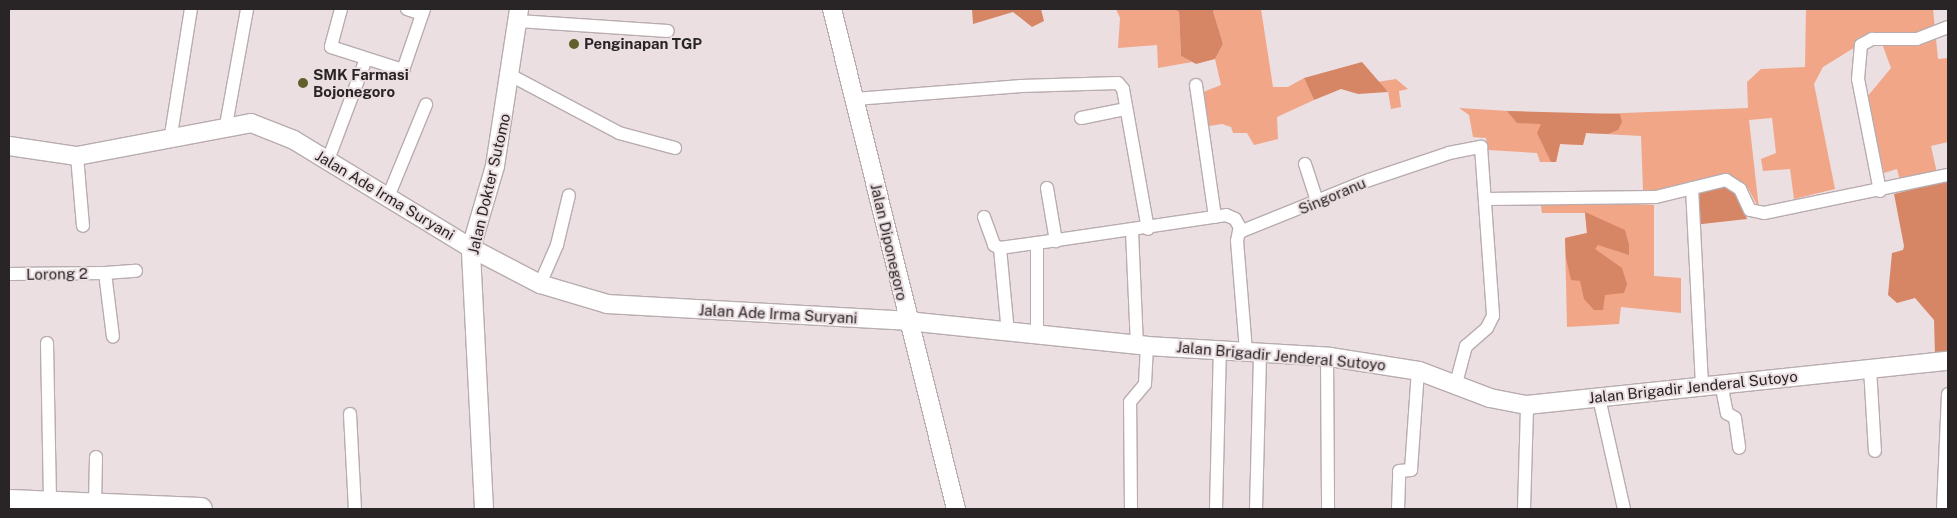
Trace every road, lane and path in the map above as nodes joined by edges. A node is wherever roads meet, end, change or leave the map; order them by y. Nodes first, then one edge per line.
1 (192, 9) edge
2 (247, 9) edge
3 (341, 9) edge
4 (407, 9) edge
5 (832, 9) edge
6 (423, 11) edge
7 (518, 15) edge
8 (1948, 27) edge
9 (668, 31) dead end
10 (366, 59) junction
11 (512, 76) junction
12 (1196, 85) dead end
13 (855, 99) junction
14 (426, 105) dead end
15 (1126, 109) junction
16 (1081, 118) dead end
17 (226, 125) junction
18 (170, 140) junction
19 (9, 146) edge
20 (675, 148) dead end
21 (77, 156) junction
22 (328, 160) junction
23 (1305, 164) dead end
24 (1948, 175) edge
25 (1046, 188) dead end
26 (1692, 188) junction
27 (1880, 191) junction
28 (569, 195) dead end
29 (388, 197) junction
30 (1487, 198) junction
31 (1317, 201) junction
32 (984, 217) dead end
33 (1215, 217) junction
34 (83, 226) dead end
35 (1148, 229) junction
36 (1132, 231) junction
37 (1239, 231) junction
38 (1056, 240) junction
39 (1037, 243) junction
40 (471, 248) junction
41 (1000, 248) junction
42 (136, 271) dead end
43 (105, 273) junction
44 (9, 274) edge
45 (540, 284) junction
46 (907, 321) junction
47 (1008, 333) junction
48 (1038, 336) junction
49 (113, 337) dead end
50 (47, 343) dead end
51 (1142, 345) junction
52 (1220, 348) junction
53 (1253, 351) junction
54 (1327, 357) junction
55 (1948, 361) edge
56 (1870, 368) junction
57 (1418, 370) junction
58 (1456, 382) junction
59 (1721, 383) junction
60 (1702, 386) junction
61 (1948, 394) edge
62 (1599, 398) junction
63 (1527, 406) junction
64 (350, 414) dead end
65 (1739, 448) dead end
66 (1947, 449) edge
67 (1875, 451) dead end
68 (96, 458) dead end
69 (949, 475) junction
70 (9, 501) edge
71 (50, 503) junction
72 (85, 506) edge
73 (201, 509) edge
74 (355, 509) edge
75 (484, 509) edge
76 (943, 509) edge
77 (956, 509) edge
78 (1131, 509) edge
79 (1216, 509) edge
80 (1256, 509) edge
81 (1328, 509) edge
82 (1398, 509) edge
83 (1524, 509) edge
84 (1624, 509) edge
85 (1943, 509) edge

1 - 18 street
2 - 17 street
3 - 10 street
4 - 6 street
5 - 13 street, Jalan Diponegoro
6 - 10 street
7 - 9 street
7 - 11 street, Jalan Dokter Sutomo
8 - 27 street
10 - 22 street
11 - 20 street
11 - 40 street, Jalan Dokter Sutomo
12 - 33 street
13 - 15 street
13 - 46 street, Jalan Diponegoro
14 - 29 street
15 - 16 street
15 - 35 street
17 - 18 street, Jalan Ade Irma Suryani
17 - 22 street, Jalan Ade Irma Suryani
18 - 21 street, Jalan Ade Irma Suryani
19 - 21 street, Jalan Ade Irma Suryani
21 - 34 street
22 - 29 street, Jalan Ade Irma Suryani
23 - 31 street
24 - 27 street
25 - 38 street
26 - 27 street
26 - 30 street
26 - 60 street
28 - 45 street
29 - 40 street, Jalan Ade Irma Suryani
30 - 31 street, Singoranu
30 - 58 street, Singoranu
31 - 37 street, Singoranu
32 - 41 street
33 - 35 street
33 - 37 street
35 - 36 street
36 - 38 street
36 - 51 street
37 - 53 street
38 - 39 street
39 - 41 street
39 - 48 street
40 - 45 street, Jalan Ade Irma Suryani
40 - 75 street, Jalan Dokter Sutomo
41 - 47 street
42 - 43 street, Lorong 2
43 - 44 street, Lorong 2
43 - 49 street, Lorong 2
45 - 46 street, Jalan Ade Irma Suryani
46 - 47 street, Jalan Brigadir Jenderal Sutoyo
46 - 69 street, Jalan Diponegoro
47 - 48 street, Jalan Brigadir Jenderal Sutoyo
48 - 51 street, Jalan Brigadir Jenderal Sutoyo
50 - 71 street
51 - 52 street, Jalan Brigadir Jenderal Sutoyo
51 - 78 street
52 - 53 street, Jalan Brigadir Jenderal Sutoyo
52 - 79 street
53 - 54 street, Jalan Brigadir Jenderal Sutoyo
53 - 80 street
54 - 57 street, Jalan Brigadir Jenderal Sutoyo
54 - 81 street
55 - 56 street, Jalan Brigadir Jenderal Sutoyo
56 - 59 street, Jalan Brigadir Jenderal Sutoyo
56 - 67 street
57 - 58 street, Jalan Brigadir Jenderal Sutoyo
57 - 82 street
58 - 63 street, Jalan Brigadir Jenderal Sutoyo
59 - 60 street, Jalan Brigadir Jenderal Sutoyo
59 - 65 street
60 - 62 street, Jalan Brigadir Jenderal Sutoyo
61 - 66 street
62 - 63 street, Jalan Brigadir Jenderal Sutoyo
62 - 84 street
63 - 83 street
64 - 74 street
66 - 85 street
68 - 72 street
69 - 76 street
69 - 77 street, Jalan Diponegoro
70 - 71 highway
71 - 72 highway
72 - 73 highway

